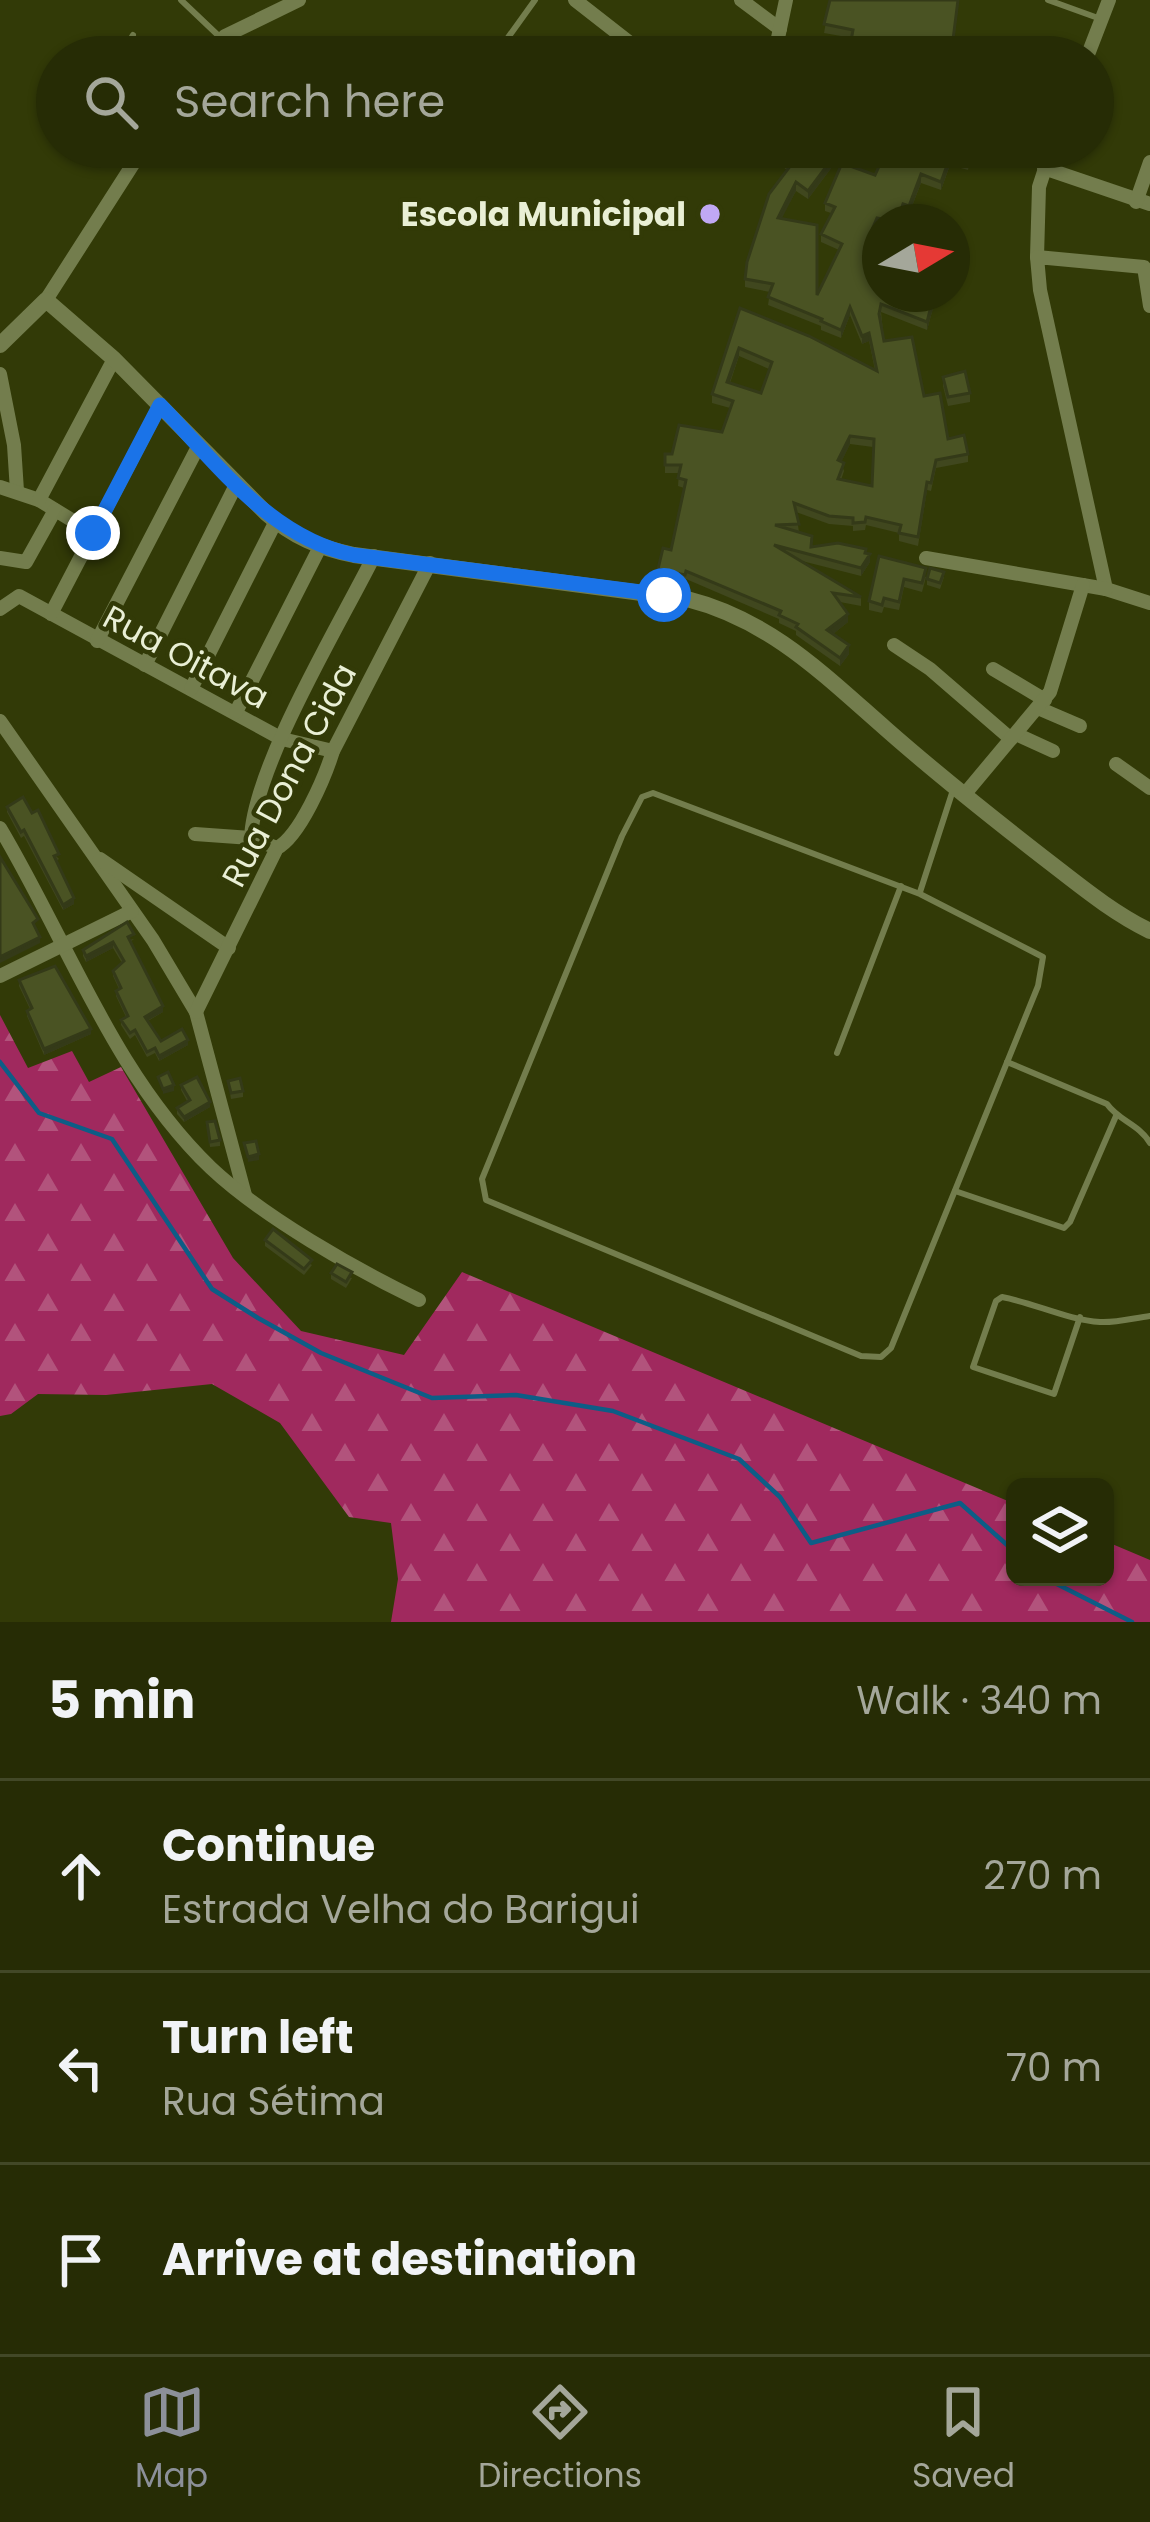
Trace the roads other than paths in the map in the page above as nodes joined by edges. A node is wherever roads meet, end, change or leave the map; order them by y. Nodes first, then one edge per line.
1 (181, 0) edge
2 (298, 0) edge
3 (535, 0) edge
4 (575, 0) edge
5 (741, 0) edge
6 (786, 0) edge
7 (1048, 0) edge
8 (1109, 0) edge
9 (1102, 19) junction
10 (780, 29) junction
11 (219, 36) edge
12 (229, 36) edge
13 (509, 36) edge
14 (621, 36) edge
15 (778, 36) edge
16 (1095, 36) edge
17 (1150, 162) edge
18 (130, 168) edge
19 (1044, 168) joint
20 (1143, 203) edge
21 (1036, 257) junction
22 (46, 299) junction
23 (1150, 306) edge
24 (0, 345) edge
25 (114, 359) junction
26 (0, 374) edge
27 (160, 405) junction
28 (6, 430) edge
29 (199, 445) junction
30 (237, 483) junction
31 (0, 487) edge
32 (16, 491) junction
33 (39, 500) junction
34 (55, 510) junction
35 (276, 521) junction
36 (93, 533) junction
37 (320, 547) junction
38 (374, 556) junction
39 (0, 558) edge
40 (926, 558) dead end
41 (430, 563) junction
42 (1083, 585) junction
43 (1106, 589) junction
44 (1150, 603) edge
45 (0, 609) edge
46 (50, 614) junction
47 (97, 641) junction
48 (894, 645) dead end
49 (145, 665) junction
50 (993, 669) dead end
51 (191, 689) junction
52 (1041, 704) junction
53 (236, 712) junction
54 (0, 721) edge
55 (1080, 726) dead end
56 (1014, 737) junction
57 (282, 740) junction
58 (333, 751) junction
59 (1053, 751) dead end
60 (1116, 764) dead end
61 (1150, 788) edge
62 (959, 791) junction
63 (0, 828) edge
64 (195, 834) dead end
65 (251, 838) junction
66 (277, 848) junction
67 (90, 852) junction
68 (901, 886) junction
69 (920, 894) junction
70 (132, 911) junction
71 (1150, 932) edge
72 (64, 945) junction
73 (229, 948) junction
74 (0, 976) edge
75 (196, 1012) junction
76 (837, 1053) dead end
77 (1007, 1062) junction
78 (1116, 1116) junction
79 (1150, 1143) edge
80 (955, 1191) junction
81 (245, 1195) junction
82 (419, 1300) dead end
83 (1150, 1316) edge
84 (1080, 1317) junction

1 - 11 lane
2 - 12 street
3 - 13 lane
4 - 14 street
5 - 10 street
6 - 10 street
7 - 9 lane
8 - 9 street
9 - 16 street
10 - 15 street
17 - 20 street
18 - 22 street
19 - 20 street
19 - 21 street
21 - 23 street
21 - 43 street
22 - 24 street
22 - 25 street
25 - 27 street
25 - 33 street
26 - 28 street
27 - 29 street
27 - 36 street
28 - 32 street
29 - 30 street
29 - 47 street
30 - 35 street
30 - 49 street
31 - 32 street
32 - 33 street
33 - 34 street
34 - 36 street
34 - 39 street
35 - 37 street
35 - 51 street
36 - 46 street
37 - 38 street
37 - 53 street
38 - 41 street
38 - 57 street
40 - 42 street
41 - 58 street, Rua Dona Cida
41 - 62 street
42 - 43 street
42 - 52 street
43 - 44 street
45 - 46 street, Rua Oitava
46 - 47 street, Rua Oitava
47 - 49 street, Rua Oitava
48 - 56 street
49 - 51 street, Rua Oitava
50 - 52 street
51 - 53 street, Rua Oitava
52 - 55 street
52 - 56 street
53 - 57 street, Rua Oitava
54 - 67 street
56 - 59 street
56 - 62 street
57 - 58 street, Rua Oitava
57 - 65 street
58 - 66 street, Rua Dona Cida
60 - 61 street
62 - 69 lane
62 - 71 street
63 - 72 street
64 - 65 street
65 - 66 street
66 - 73 street, Rua Dona Cida
67 - 70 street
67 - 73 street
68 - 69 lane
68 - 76 lane
68 - 80 lane
69 - 77 lane
70 - 72 street
70 - 75 street
72 - 74 street
72 - 81 street
73 - 75 street, Rua Dona Cida
75 - 81 street
77 - 78 lane
77 - 80 lane
78 - 79 lane
78 - 80 lane
81 - 82 street
83 - 84 lane
84 - 84 lane

